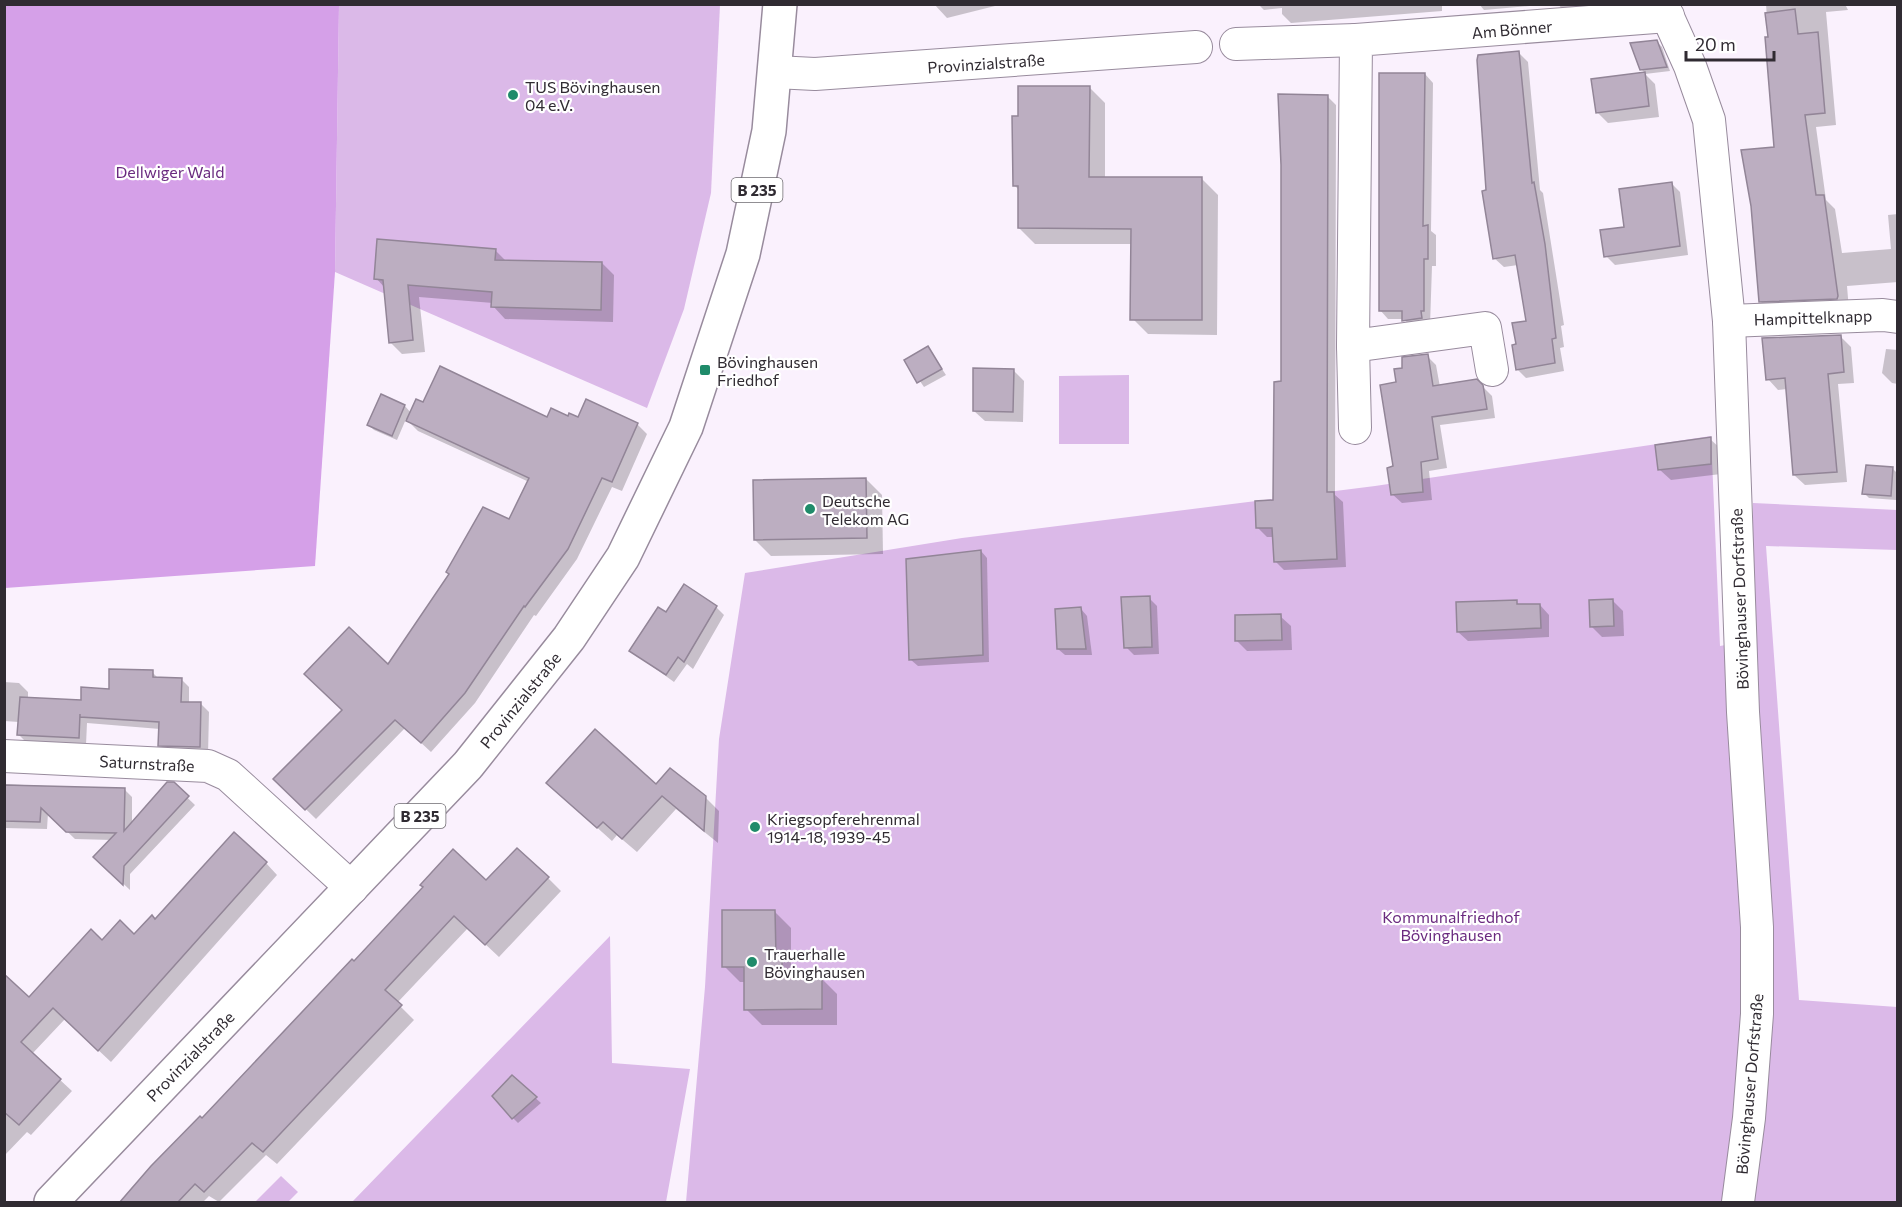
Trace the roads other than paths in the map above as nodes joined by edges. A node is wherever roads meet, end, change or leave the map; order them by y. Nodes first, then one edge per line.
1 (780, 4) edge
2 (1665, 10) edge
3 (1356, 40) junction
4 (1236, 44) dead end
5 (1196, 47) dead end
6 (775, 72) junction
7 (1898, 317) edge
8 (1729, 321) junction
9 (1353, 346) junction
10 (1492, 370) dead end
11 (1354, 428) dead end
12 (4, 756) edge
13 (352, 888) junction
14 (51, 1203) edge
15 (1738, 1203) edge

1 - 6 main road, Provinzialstraße / B 235
2 - 3 street, Am Bönner
2 - 8 street, Bövinghauser Dorfstraße
3 - 4 street, Am Bönner
3 - 9 street
5 - 6 street, Provinzialstraße
6 - 13 main road, Provinzialstraße / B 235
7 - 8 street, Hampittelknapp
8 - 15 street, Bövinghauser Dorfstraße
9 - 10 street
9 - 11 street
12 - 13 street, Saturnstraße
13 - 14 main road, Provinzialstraße / B 235

